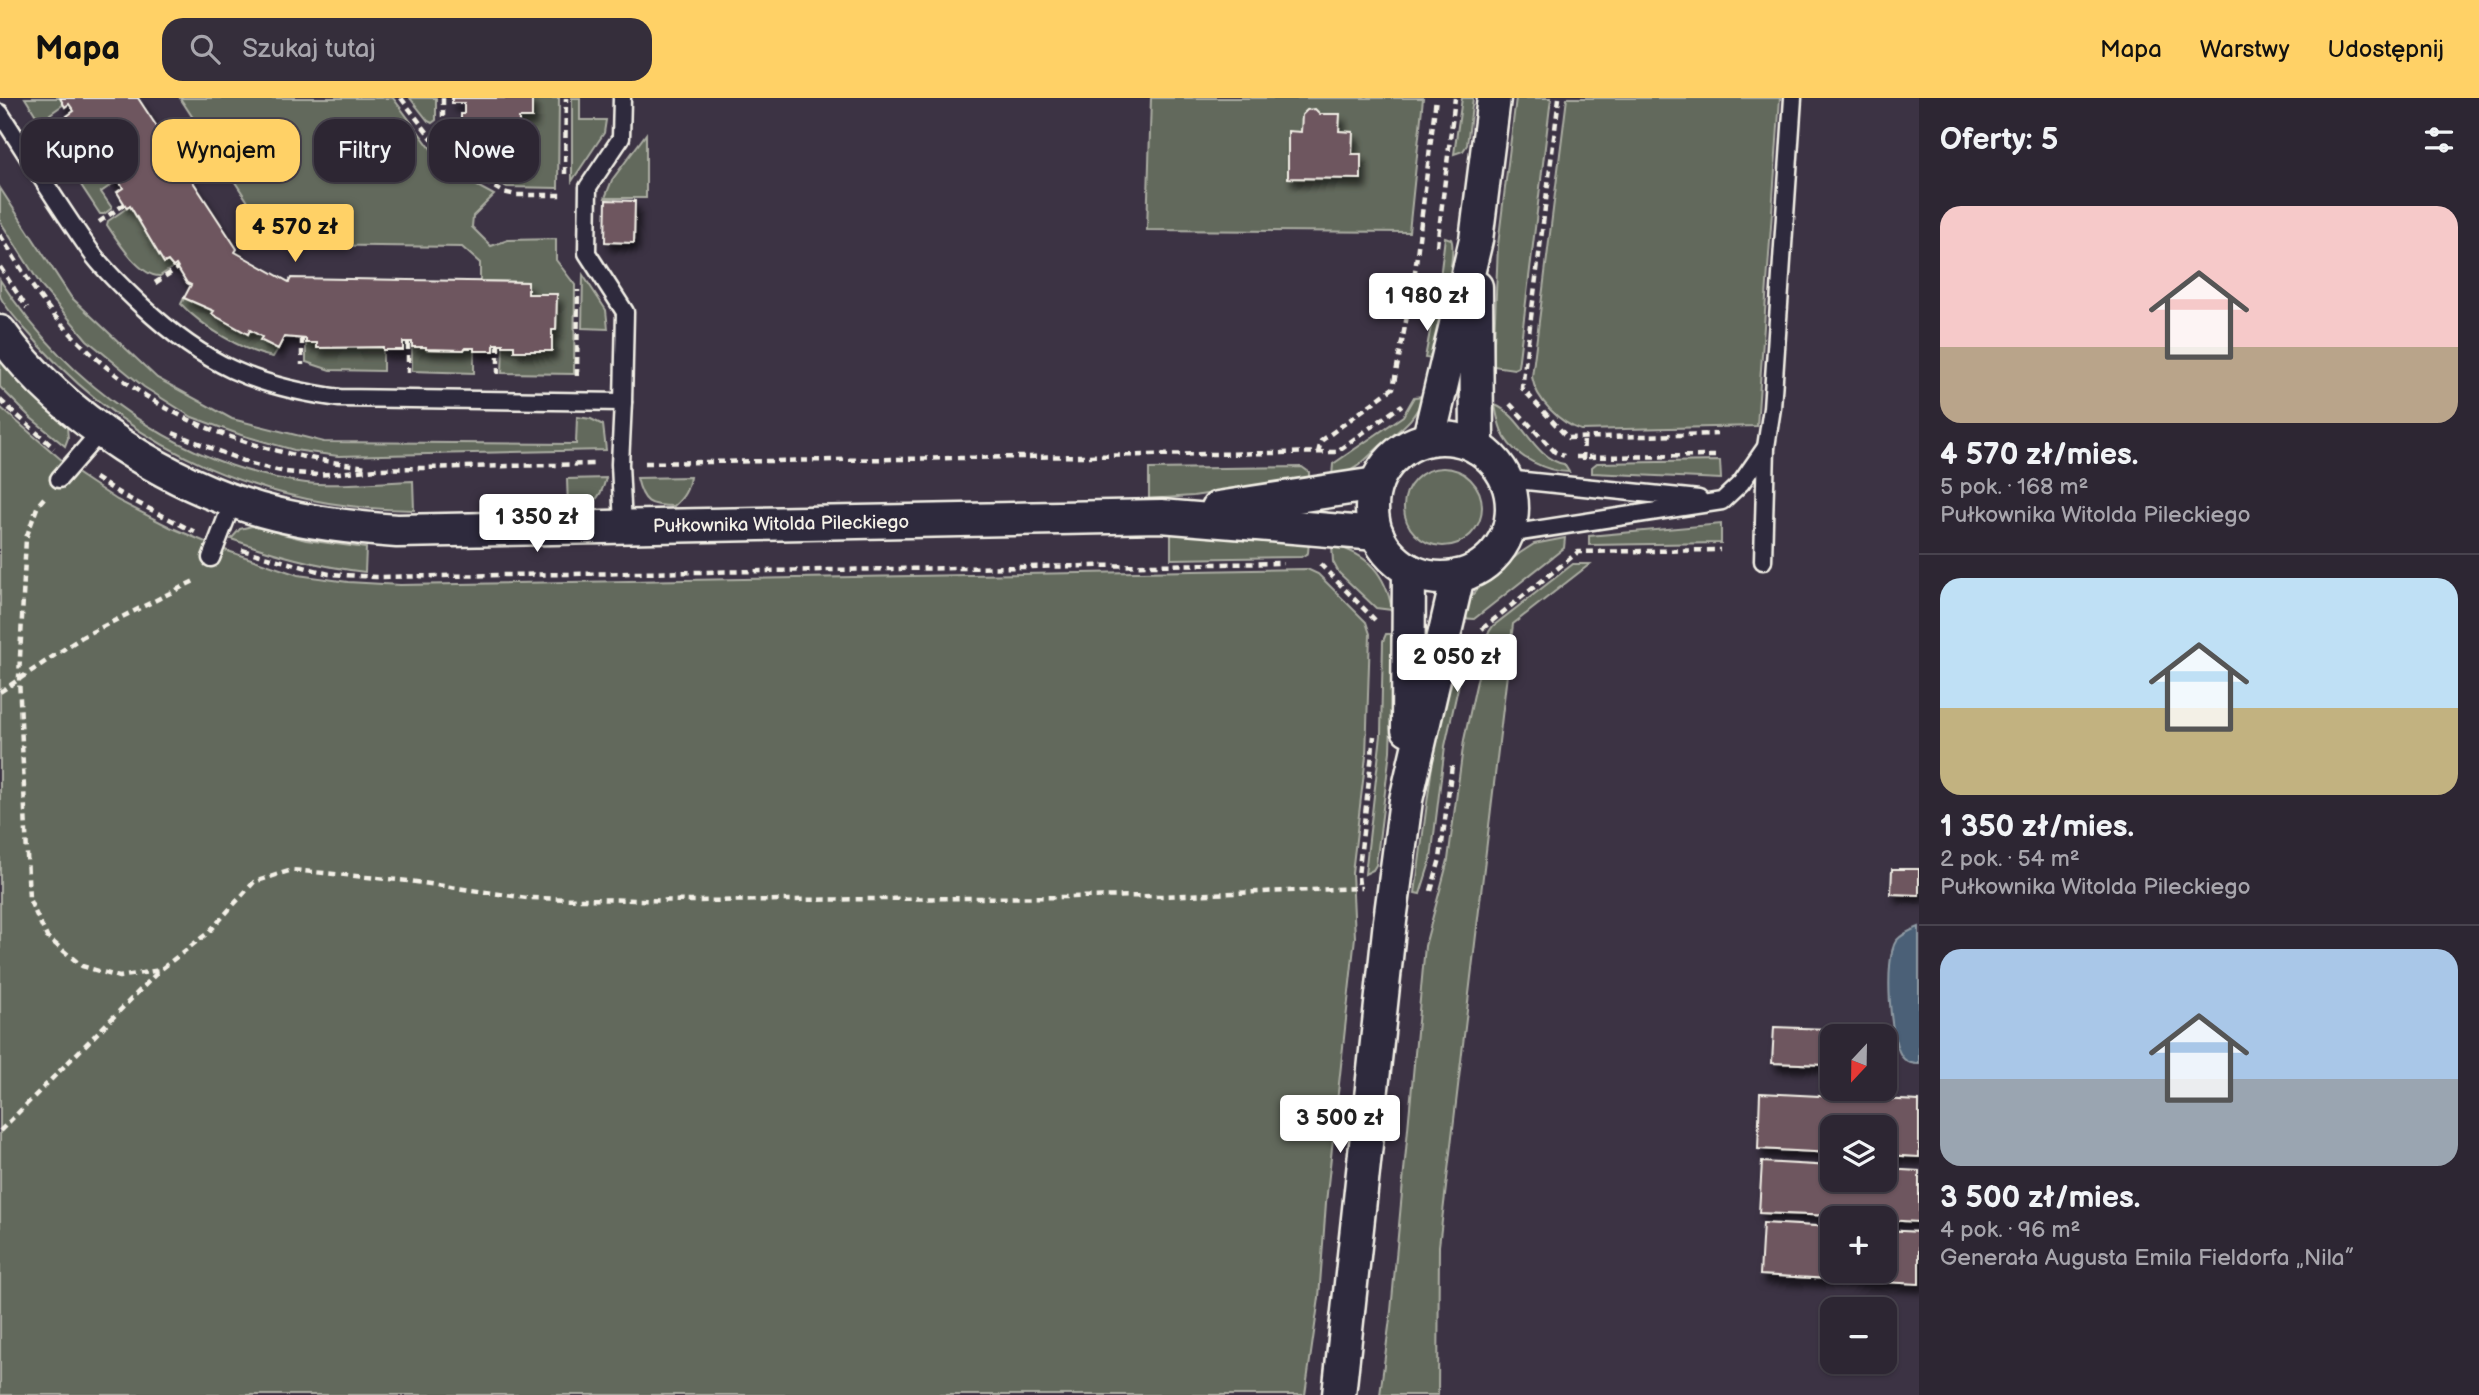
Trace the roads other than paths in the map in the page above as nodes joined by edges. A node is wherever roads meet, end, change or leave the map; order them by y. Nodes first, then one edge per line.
1 (622, 98) edge
2 (1494, 98) edge
3 (1793, 98) edge
4 (0, 113) edge
5 (1476, 240) junction
6 (0, 332) edge
7 (623, 402) junction
8 (101, 431) junction
9 (1429, 438) junction
10 (1477, 447) junction
11 (1766, 447) junction
12 (1506, 478) junction
13 (59, 479) road end
14 (1376, 484) junction
15 (233, 501) junction
16 (1722, 501) junction
17 (1161, 516) junction
18 (623, 526) junction
19 (1377, 534) junction
20 (1508, 534) junction
21 (211, 558) road end
22 (1763, 561) dead end
23 (1409, 570) junction
24 (1458, 576) junction
25 (1406, 800) junction
26 (1339, 1395) edge

1 - 7 lane
2 - 5 street
3 - 11 lane
4 - 7 lane
5 - 9 street
5 - 10 street
6 - 8 street, Pułkownika Witolda Pileckiego
7 - 18 lane
8 - 13 lane
8 - 15 street, Pułkownika Witolda Pileckiego
9 - 10 street
9 - 14 street
10 - 12 street
11 - 16 lane
11 - 22 lane
12 - 16 lane
12 - 20 street
14 - 17 street, Pułkownika Witolda Pileckiego
14 - 19 street
15 - 18 street, Pułkownika Witolda Pileckiego
15 - 21 lane
16 - 20 lane
17 - 18 street, Pułkownika Witolda Pileckiego
17 - 19 street, Pułkownika Witolda Pileckiego
19 - 23 street
20 - 24 street
23 - 24 street
23 - 25 street
24 - 25 street
25 - 26 street

